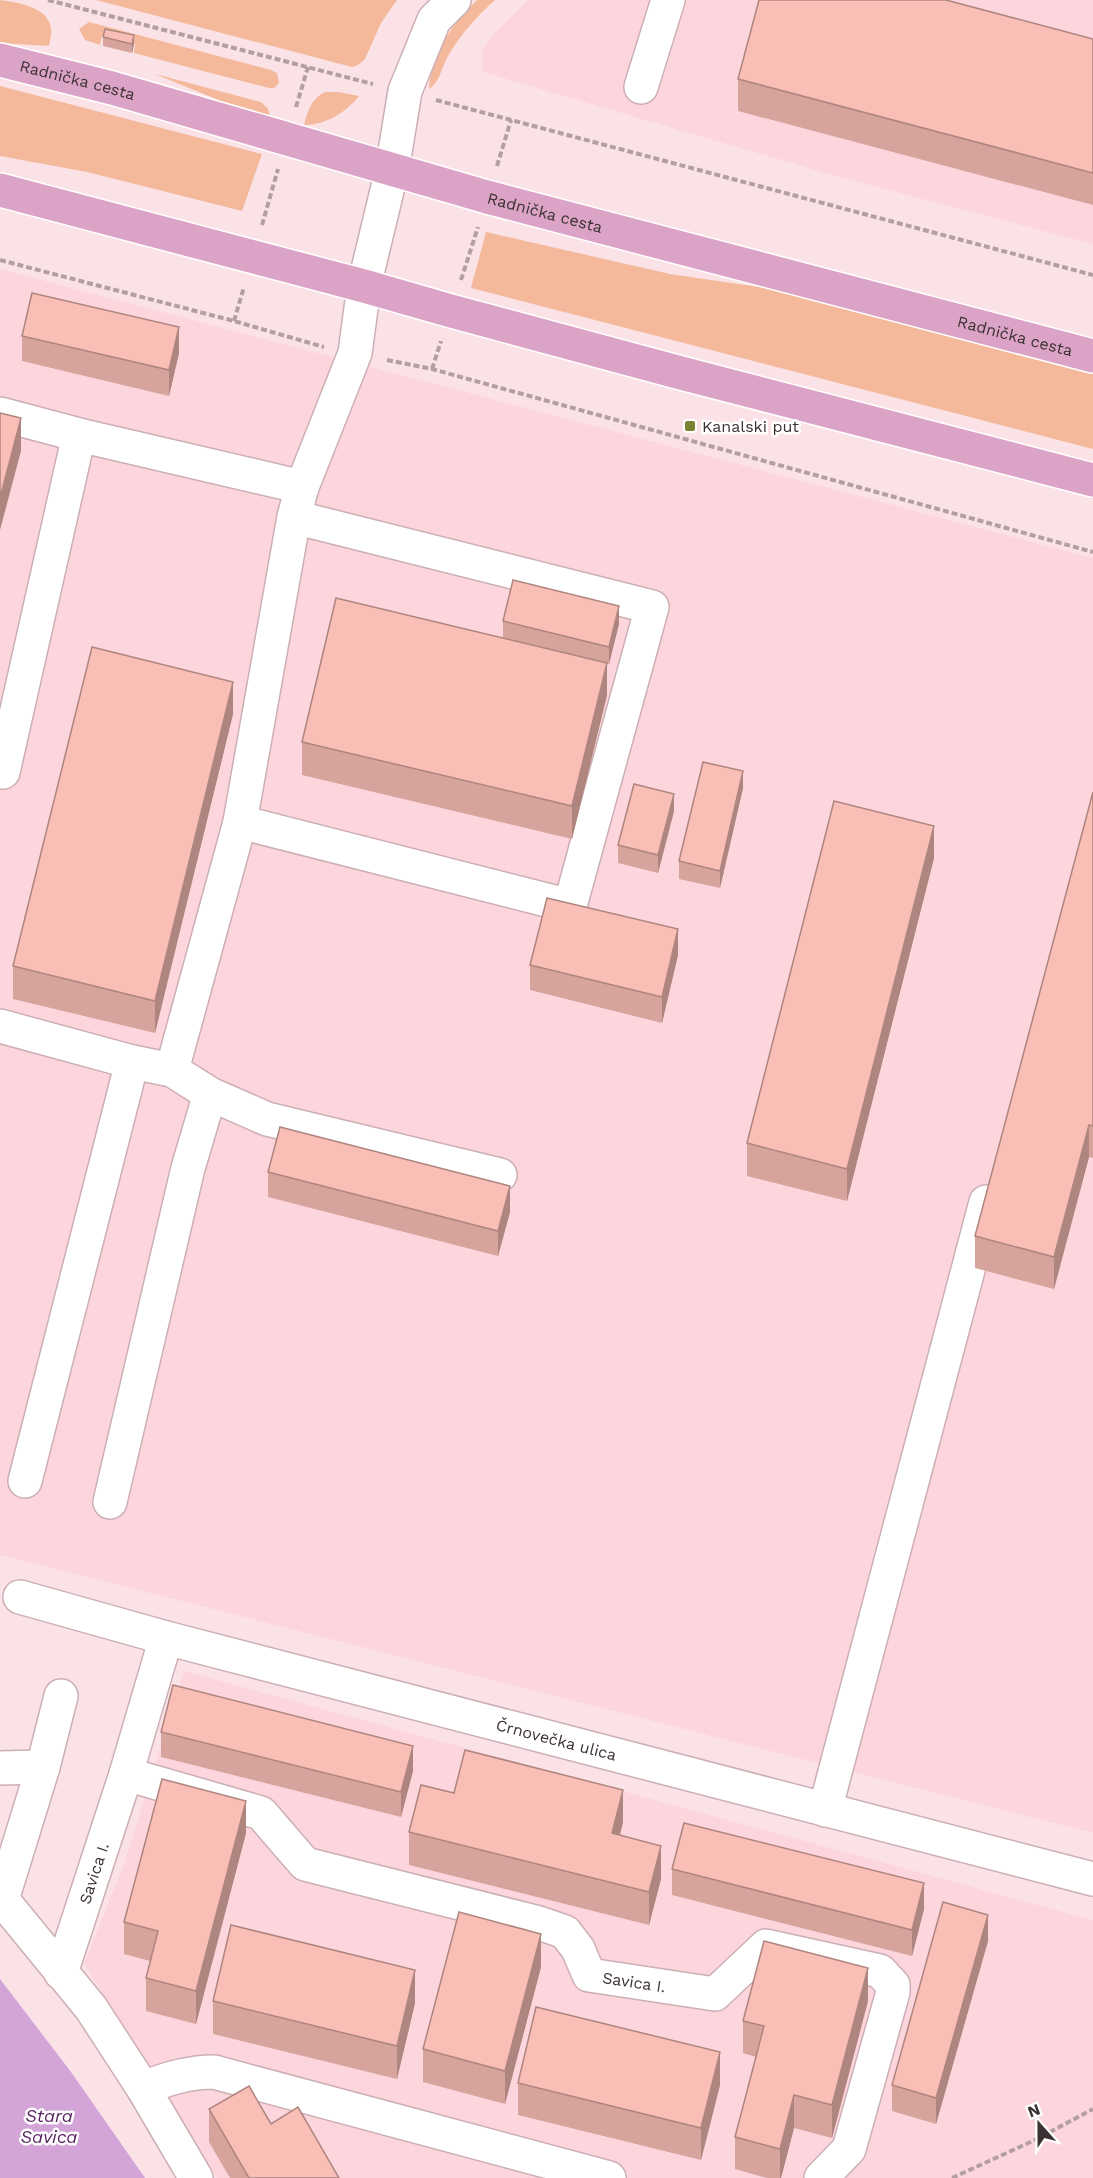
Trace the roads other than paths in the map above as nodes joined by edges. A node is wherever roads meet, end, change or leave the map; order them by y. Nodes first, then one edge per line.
1 (454, 0) edge
2 (668, 0) edge
3 (0, 60) edge
4 (640, 87) dead end
5 (392, 170) junction
6 (0, 190) edge
7 (364, 286) junction
8 (1093, 356) edge
9 (0, 414) edge
10 (78, 435) junction
11 (1093, 480) edge
12 (298, 502) junction
13 (0, 771) edge
14 (240, 822) junction
15 (0, 1026) edge
16 (132, 1062) junction
17 (172, 1070) junction
18 (210, 1094) junction
19 (500, 1175) dead end
20 (992, 1179) edge
21 (25, 1481) dead end
22 (110, 1502) dead end
23 (20, 1597) dead end
24 (166, 1638) junction
25 (61, 1696) dead end
26 (43, 1767) junction
27 (0, 1768) edge
28 (126, 1774) junction
29 (825, 1810) junction
30 (1093, 1880) edge
31 (1, 1898) edge
32 (61, 1973) junction
33 (143, 2088) junction
34 (196, 2178) edge
35 (609, 2178) edge
36 (821, 2178) edge

1 - 5 street
2 - 4 street
3 - 5 main road, Radnička cesta
5 - 7 street
5 - 8 main road, Radnička cesta
6 - 7 main road
7 - 11 main road
7 - 12 street
9 - 10 street
10 - 12 street
10 - 13 street
12 - 14 street
12 - 14 street
14 - 17 street
15 - 16 street
16 - 17 street
16 - 21 street
17 - 18 street
18 - 19 street
18 - 22 street
20 - 29 street
23 - 24 street, Črnovečka ulica
24 - 28 street, Savica I.
24 - 29 street, Črnovečka ulica
25 - 26 street
26 - 27 street
26 - 31 street
28 - 32 street, Savica I.
28 - 36 street, Savica I.
29 - 30 street, Črnovečka ulica
31 - 32 street
32 - 33 street
33 - 34 street
33 - 35 street

